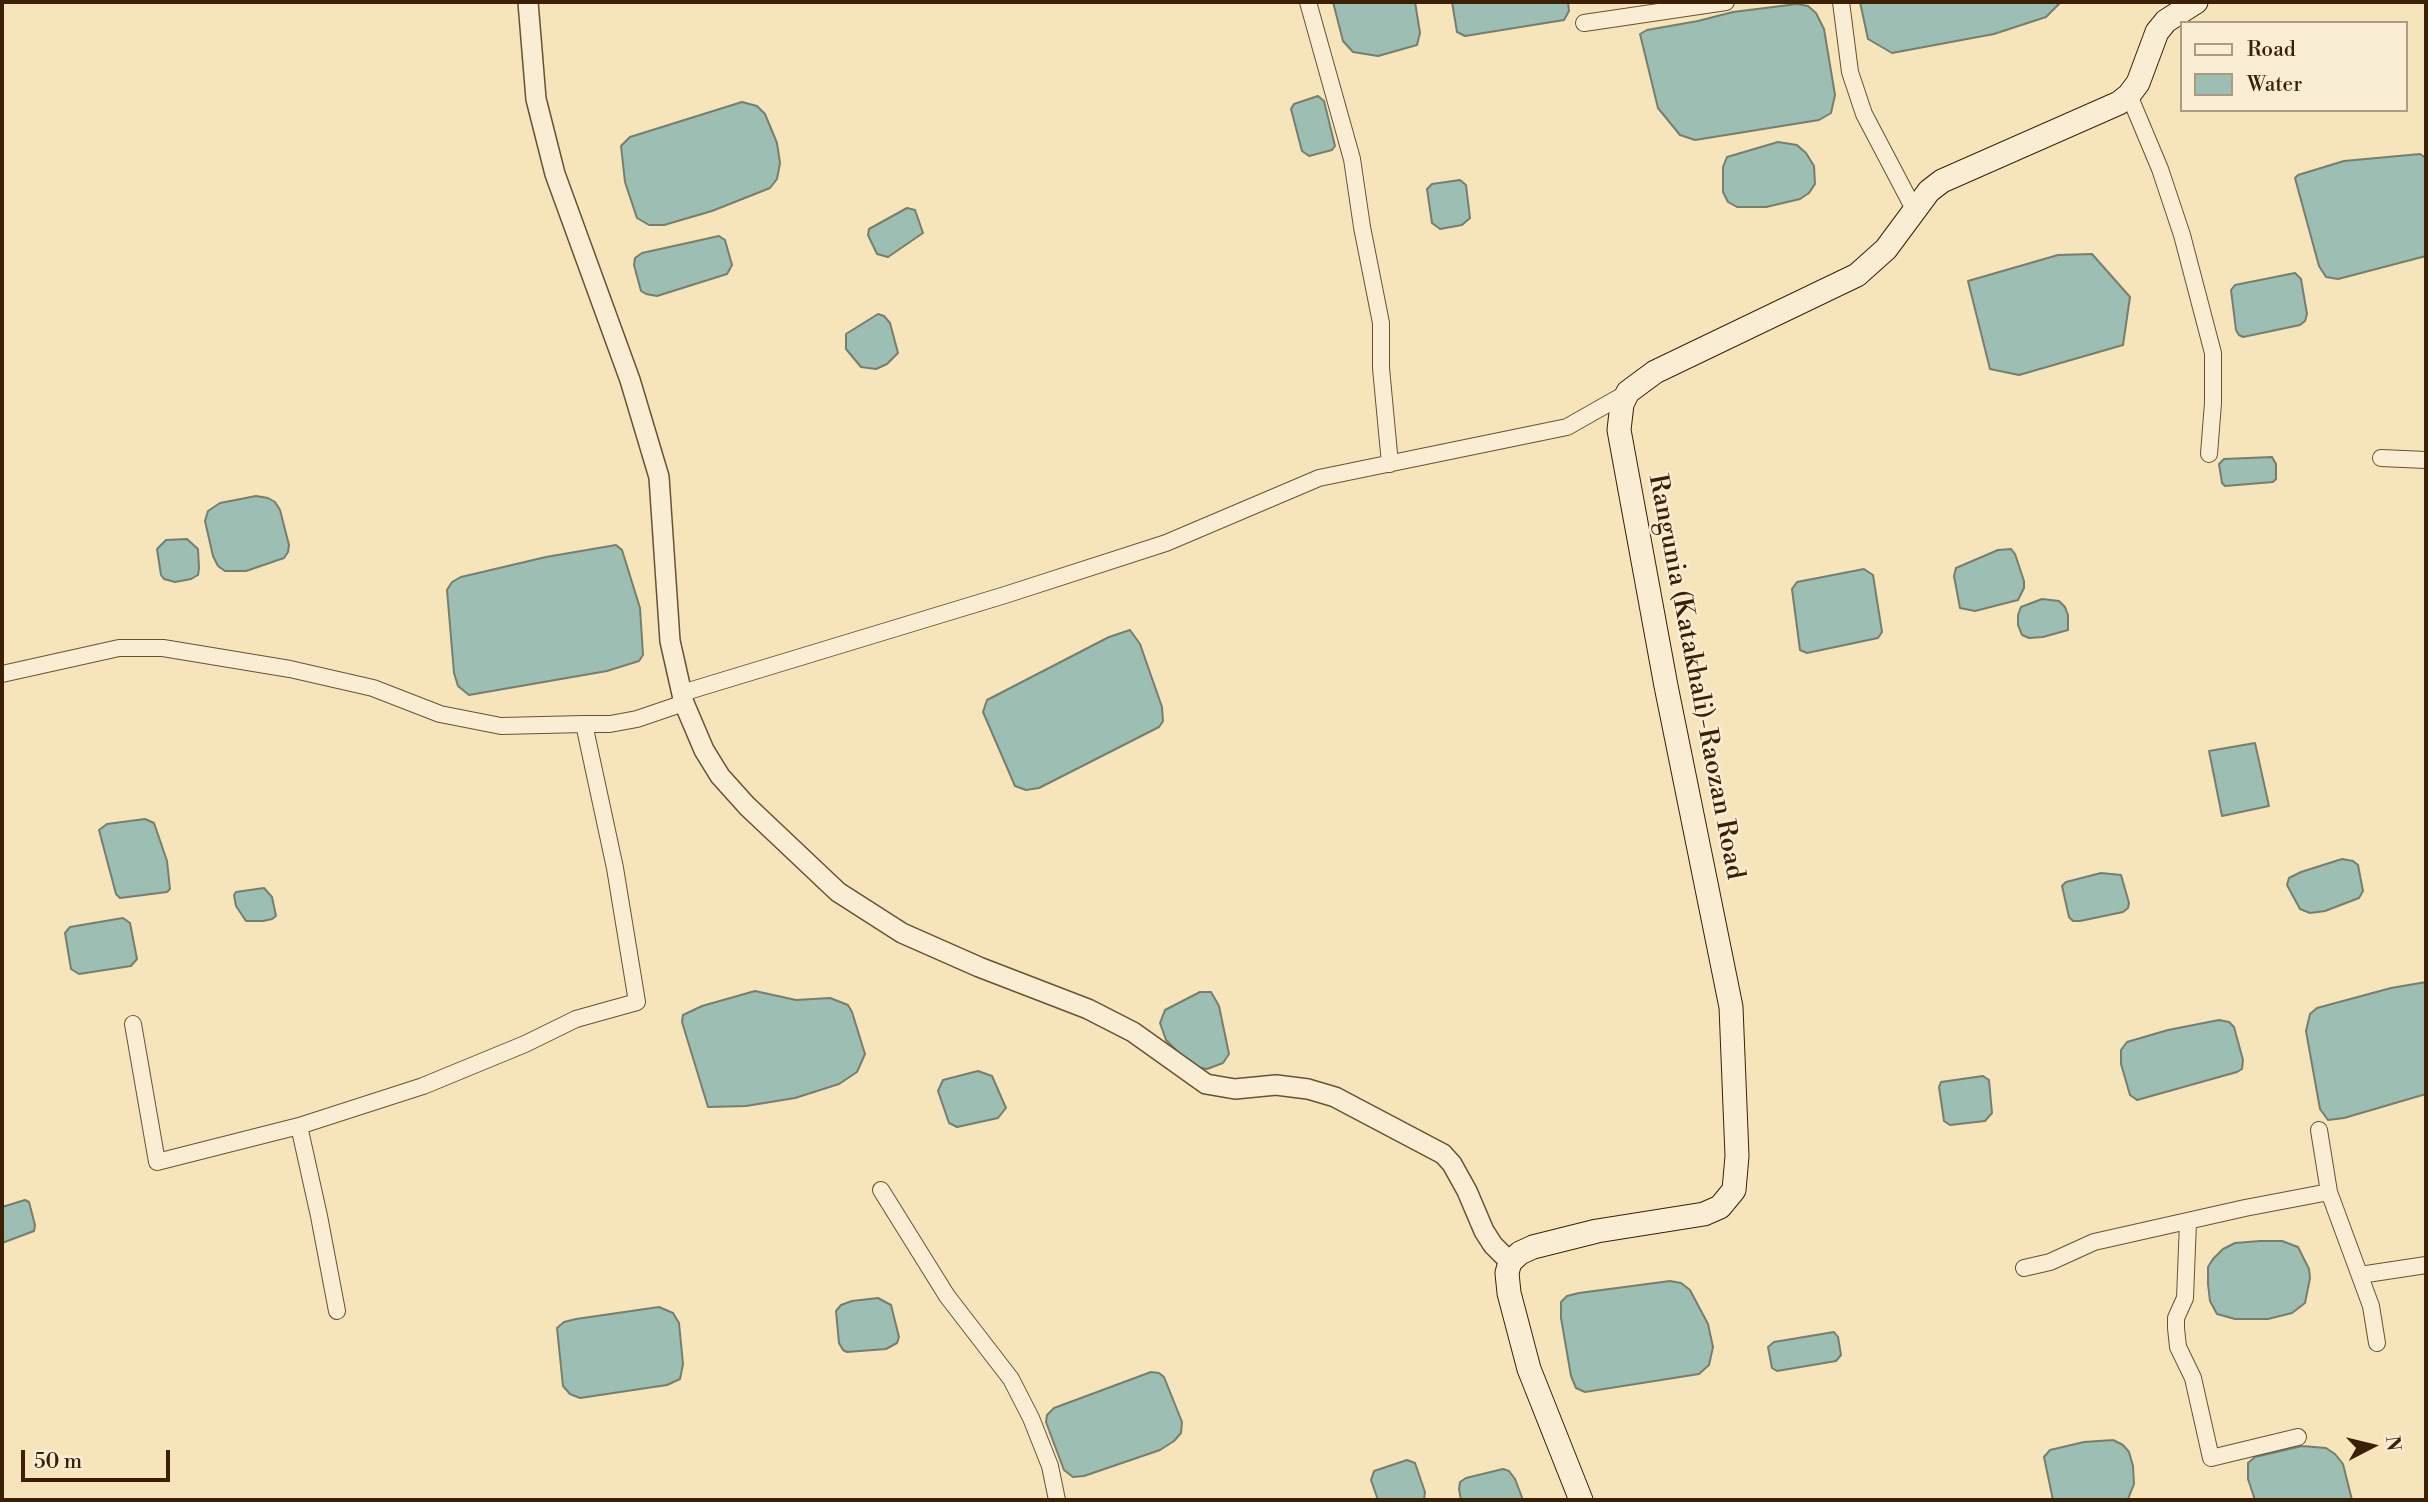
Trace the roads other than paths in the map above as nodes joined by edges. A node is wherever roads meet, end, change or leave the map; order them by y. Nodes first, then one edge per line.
1 (528, 2) edge
2 (1308, 2) edge
3 (1726, 2) edge
4 (1842, 2) edge
5 (2196, 2) edge
6 (1584, 23) dead end
7 (2129, 95) junction
8 (1915, 211) junction
9 (1628, 392) junction
10 (2209, 454) dead end
11 (2381, 458) dead end
12 (2426, 460) edge
13 (1390, 464) junction
14 (2, 674) edge
15 (683, 698) junction
16 (584, 724) junction
17 (133, 1024) dead end
18 (299, 1126) junction
19 (2319, 1130) dead end
20 (881, 1190) dead end
21 (2329, 1192) junction
22 (2188, 1222) junction
23 (1510, 1262) junction
24 (2426, 1265) edge
25 (2024, 1268) dead end
26 (2360, 1275) junction
27 (337, 1311) dead end
28 (2377, 1343) dead end
29 (2298, 1437) dead end
30 (1057, 1500) edge
31 (1581, 1500) edge

1 - 15 street
2 - 13 street
3 - 6 street
4 - 8 street
5 - 7 main road
7 - 8 main road
7 - 10 street
8 - 9 main road
9 - 13 street
9 - 23 main road, Rangunia (Katakhali)-Raozan Road
11 - 12 street
13 - 15 street
14 - 16 street
15 - 16 street
15 - 23 street
16 - 18 street
17 - 18 street
18 - 27 street
19 - 21 street
20 - 30 street
21 - 22 street
21 - 26 street
22 - 25 street
22 - 29 street
23 - 31 main road
24 - 26 street
26 - 28 street

